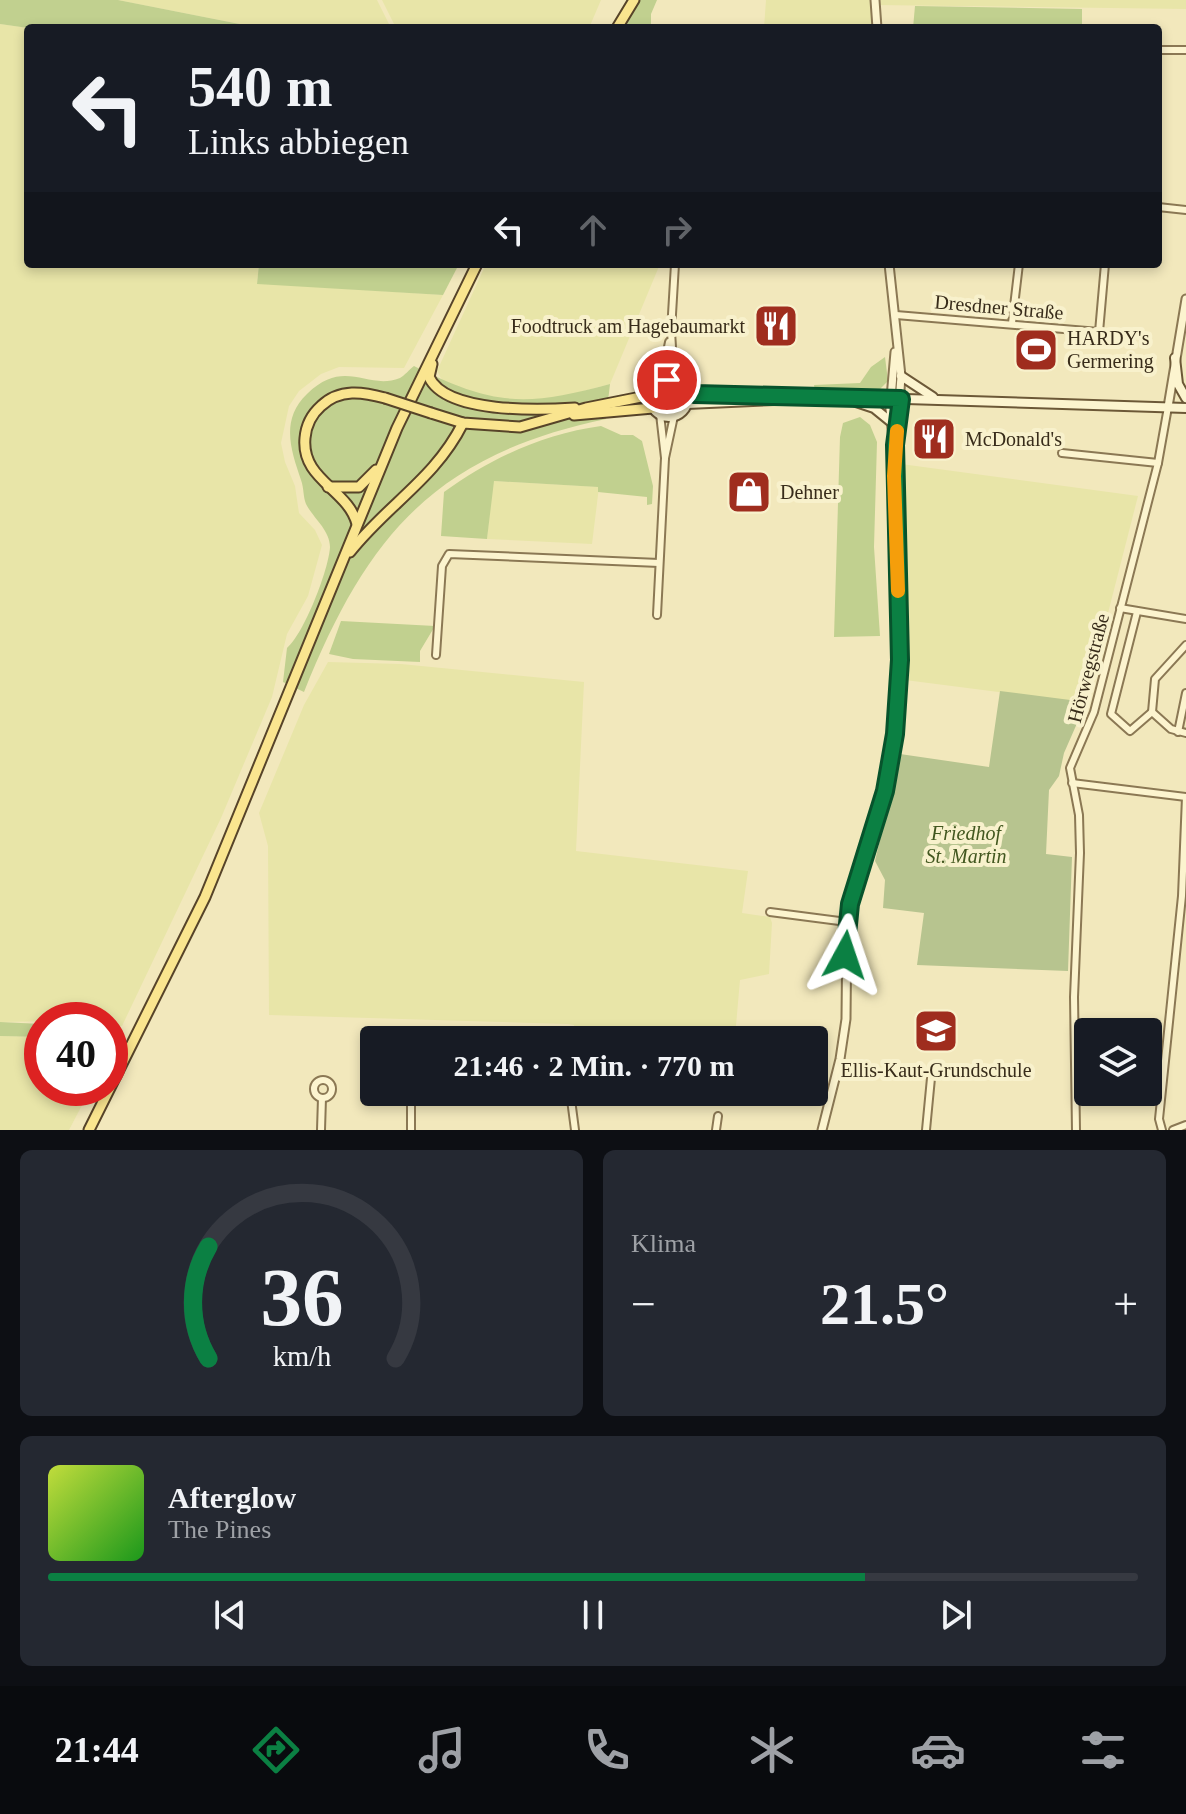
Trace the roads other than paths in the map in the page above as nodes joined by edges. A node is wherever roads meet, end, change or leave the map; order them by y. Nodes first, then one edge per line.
1 (634, 0) edge
2 (875, 0) edge
3 (619, 24) edge
4 (877, 24) edge
5 (1162, 50) edge
6 (1186, 50) edge
7 (1162, 207) edge
8 (1186, 210) edge
9 (475, 268) edge
10 (675, 268) edge
11 (890, 268) edge
12 (1019, 268) edge
13 (1105, 268) edge
14 (1186, 299) edge
15 (896, 315) junction
16 (1012, 323) junction
17 (671, 331) junction
18 (896, 338) junction
19 (432, 352) junction
20 (1175, 358) junction
21 (901, 376) junction
22 (674, 380) junction
23 (661, 381) junction
24 (687, 392) junction
25 (651, 395) junction
26 (786, 398) junction
27 (1186, 398) edge
28 (896, 399) junction
29 (937, 399) junction
30 (848, 400) junction
31 (687, 404) junction
32 (1168, 407) junction
33 (586, 408) junction
34 (1186, 408) edge
35 (656, 411) junction
36 (563, 416) junction
37 (674, 416) junction
38 (890, 421) junction
39 (463, 423) junction
40 (895, 445) junction
41 (1062, 453) dead end
42 (665, 458) junction
43 (1158, 463) junction
44 (380, 469) junction
45 (328, 487) junction
46 (357, 524) junction
47 (343, 561) junction
48 (659, 563) junction
49 (1120, 608) junction
50 (1137, 612) junction
51 (657, 615) dead end
52 (1186, 619) edge
53 (1186, 645) edge
54 (436, 655) dead end
55 (1186, 693) edge
56 (1152, 712) junction
57 (1182, 732) edge
58 (1072, 783) junction
59 (1186, 797) edge
60 (770, 912) dead end
61 (847, 922) junction
62 (931, 1078) dead end
63 (322, 1098) dead end
64 (411, 1106) edge
65 (572, 1106) edge
66 (718, 1116) dead end
67 (1186, 1125) edge
68 (89, 1130) edge
69 (321, 1130) edge
70 (411, 1130) edge
71 (575, 1130) edge
72 (716, 1130) edge
73 (822, 1130) edge
74 (926, 1130) edge
75 (1076, 1130) edge
76 (1162, 1130) edge
77 (1173, 1130) edge

1 - 3 main road
2 - 4 street
5 - 6 street
7 - 8 street
9 - 19 main road
10 - 17 street
11 - 15 street
12 - 16 street
13 - 16 street, Dresdner Straße
14 - 20 street
15 - 16 street, Dresdner Straße
15 - 18 street
17 - 22 street
17 - 23 street
18 - 21 street
18 - 28 street
19 - 33 main road
19 - 44 main road
20 - 27 main road
20 - 32 street
21 - 28 street
21 - 29 main road
22 - 23 main road
22 - 24 main road
23 - 25 main road
24 - 26 main road
24 - 31 main road
25 - 33 main road
25 - 35 main road
26 - 30 main road
26 - 31 main road
28 - 29 main road
28 - 30 main road
28 - 38 street
28 - 40 street
29 - 32 main road
30 - 38 main road
31 - 37 main road
32 - 34 main road
32 - 43 street, Hörwegstraße
33 - 36 main road
35 - 36 main road
35 - 37 main road
35 - 42 street
36 - 39 main road
37 - 42 street
38 - 40 street
39 - 45 main road, bridge
39 - 47 main road
40 - 61 street
41 - 43 street
42 - 48 street
43 - 49 street, Hörwegstraße
44 - 45 main road
44 - 46 main road
45 - 46 main road
46 - 47 main road
47 - 68 main road
48 - 51 street
48 - 54 street
49 - 50 street
49 - 58 street, Hörwegstraße
50 - 52 street
50 - 56 street
53 - 56 street
55 - 57 street
56 - 57 street
58 - 59 street
58 - 75 street, Hörwegstraße
59 - 76 street
60 - 61 street
61 - 73 street
62 - 74 street
63 - 69 street
64 - 70 street
65 - 71 street
66 - 72 street
67 - 77 street

